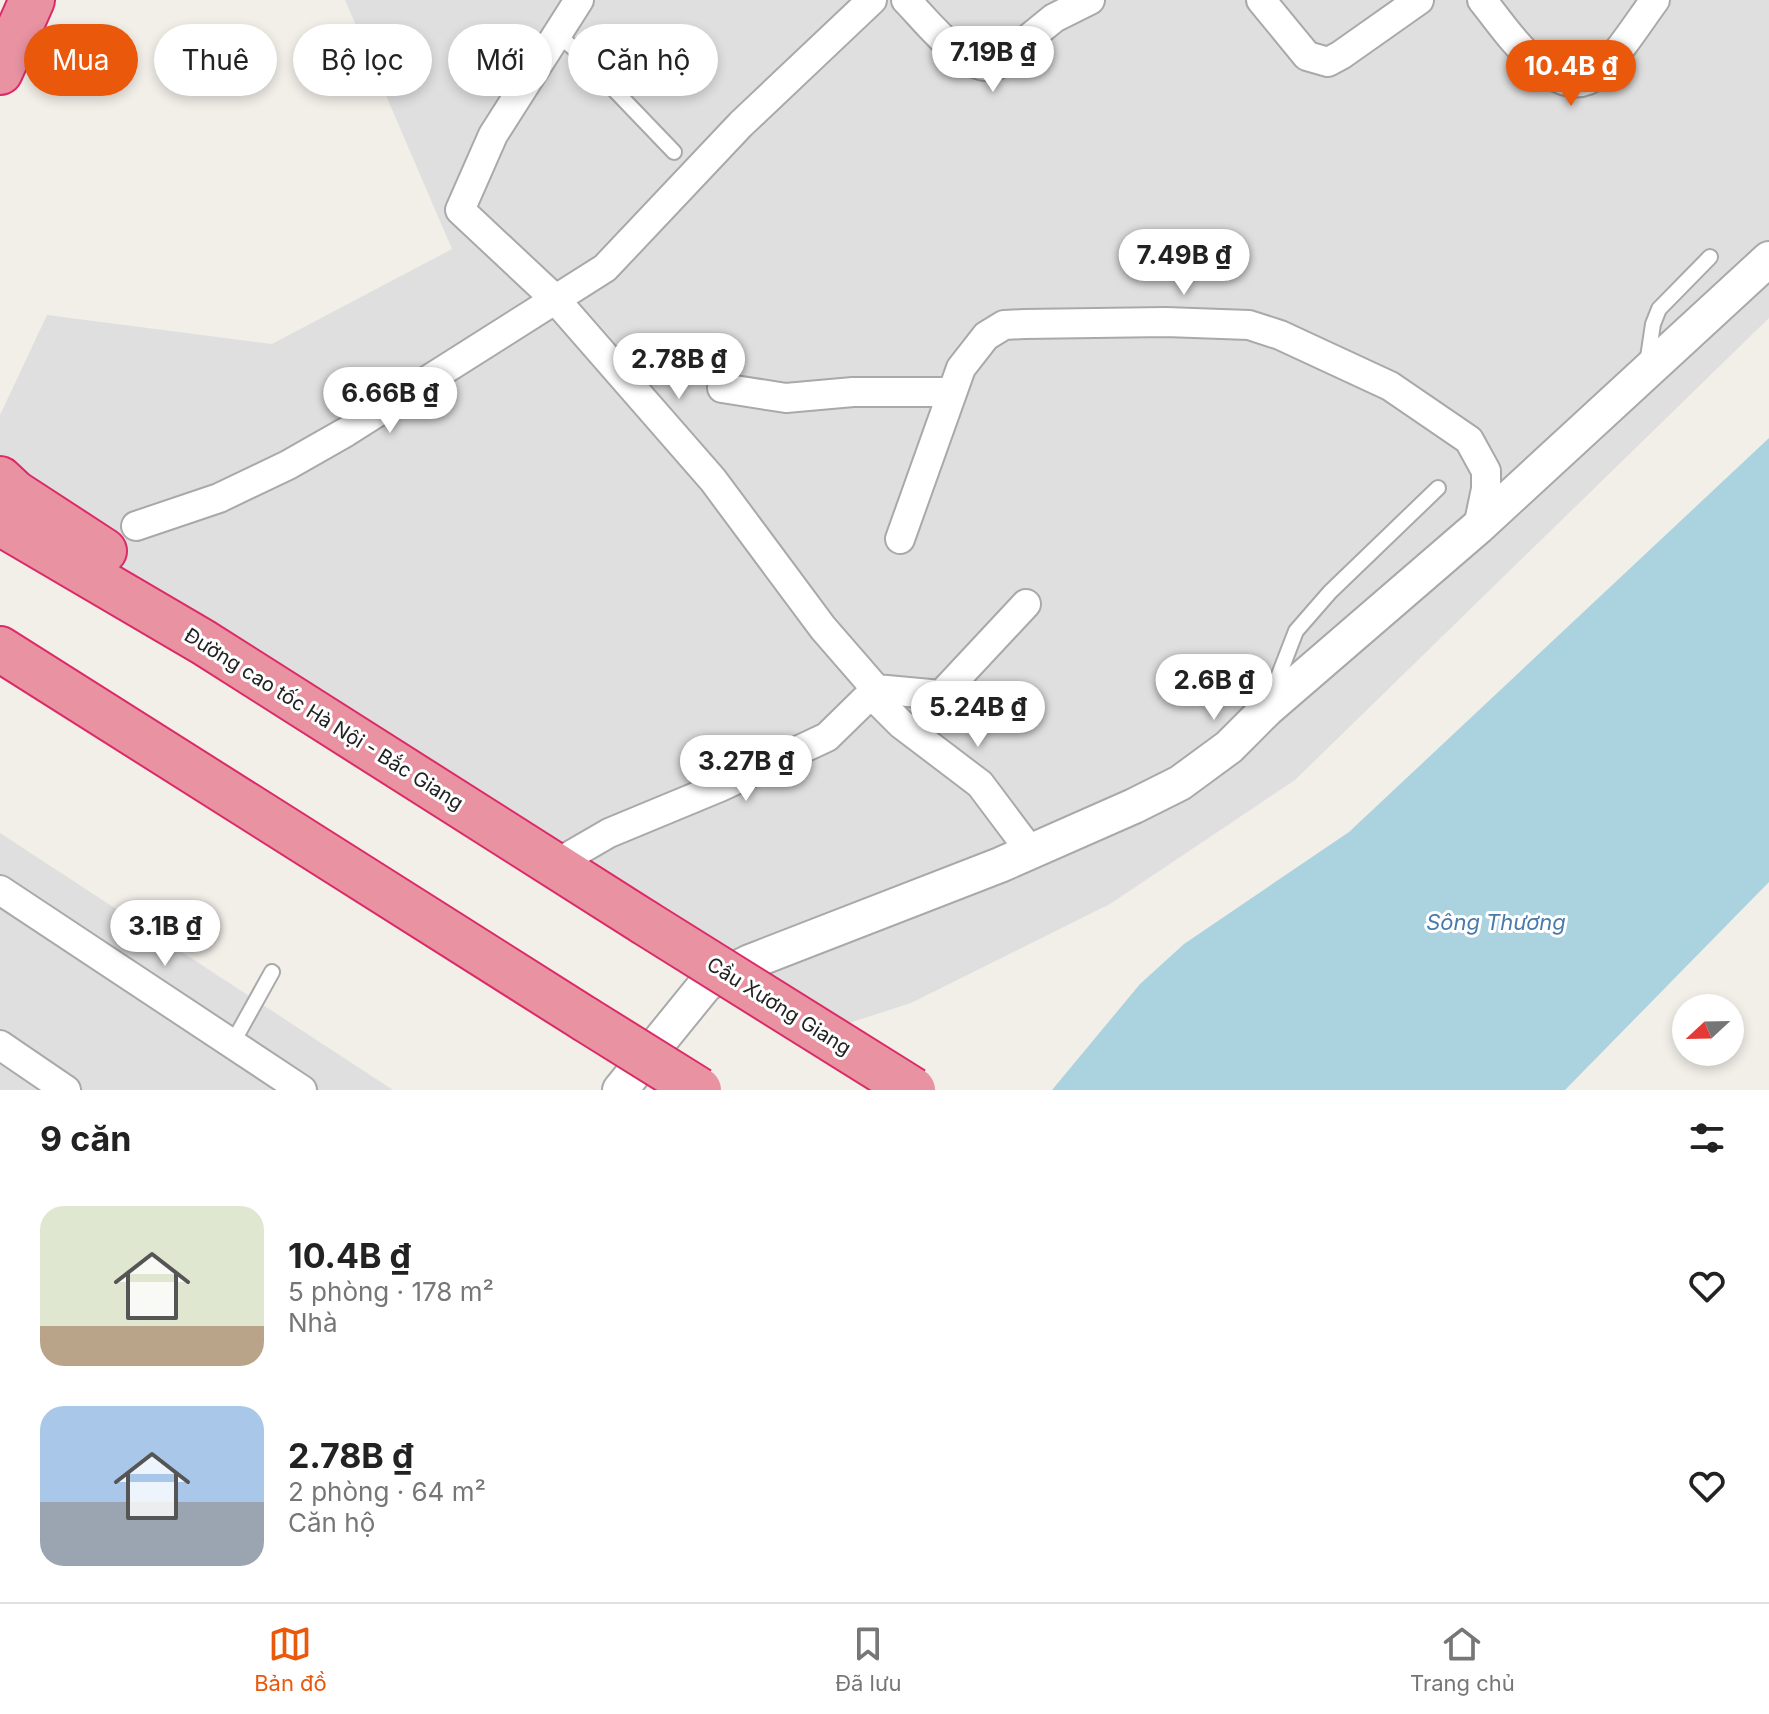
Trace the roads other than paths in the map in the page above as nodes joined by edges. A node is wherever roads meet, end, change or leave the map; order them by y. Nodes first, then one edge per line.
1 (32, 0) edge
2 (579, 0) edge
3 (872, 0) edge
4 (906, 0) edge
5 (1090, 0) edge
6 (1261, 0) edge
7 (1419, 0) edge
8 (1482, 0) edge
9 (1655, 0) edge
10 (557, 34) junction
11 (0, 72) edge
12 (674, 152) dead end
13 (1710, 257) dead end
14 (1769, 259) edge
15 (555, 299) junction
16 (1646, 372) junction
17 (722, 388) dead end
18 (952, 392) junction
19 (0, 479) edge
20 (1438, 488) dead end
21 (0, 523) edge
22 (136, 526) dead end
23 (1478, 527) junction
24 (900, 539) dead end
25 (1026, 604) dead end
26 (203, 642) junction
27 (0, 649) edge
28 (874, 691) junction
29 (1267, 709) junction
30 (1031, 852) junction
31 (571, 855) dead end
32 (0, 890) edge
33 (644, 922) joint
34 (272, 972) dead end
35 (232, 1044) junction
36 (0, 1045) edge
37 (66, 1090) edge
38 (302, 1090) edge
39 (620, 1090) edge
40 (699, 1090) edge
41 (913, 1090) edge

1 - 11 highway
2 - 10 street
3 - 15 street
4 - 5 street
6 - 7 street
8 - 9 street
10 - 12 lane
10 - 15 street
13 - 16 lane
14 - 16 street
15 - 22 street
15 - 28 street
16 - 23 street
17 - 18 street
18 - 23 street
18 - 24 street
19 - 26 highway
20 - 29 lane
21 - 26 highway, Đường cao tốc Hà Nội - Bắc Giang
23 - 29 street
25 - 28 street
26 - 33 highway, Đường cao tốc Hà Nội - Bắc Giang
27 - 40 highway, bridge
28 - 30 street
28 - 31 street
29 - 30 street
30 - 39 street
32 - 35 street
33 - 41 highway, Cầu Xương Giang, bridge
34 - 35 lane
35 - 38 street
36 - 37 street

